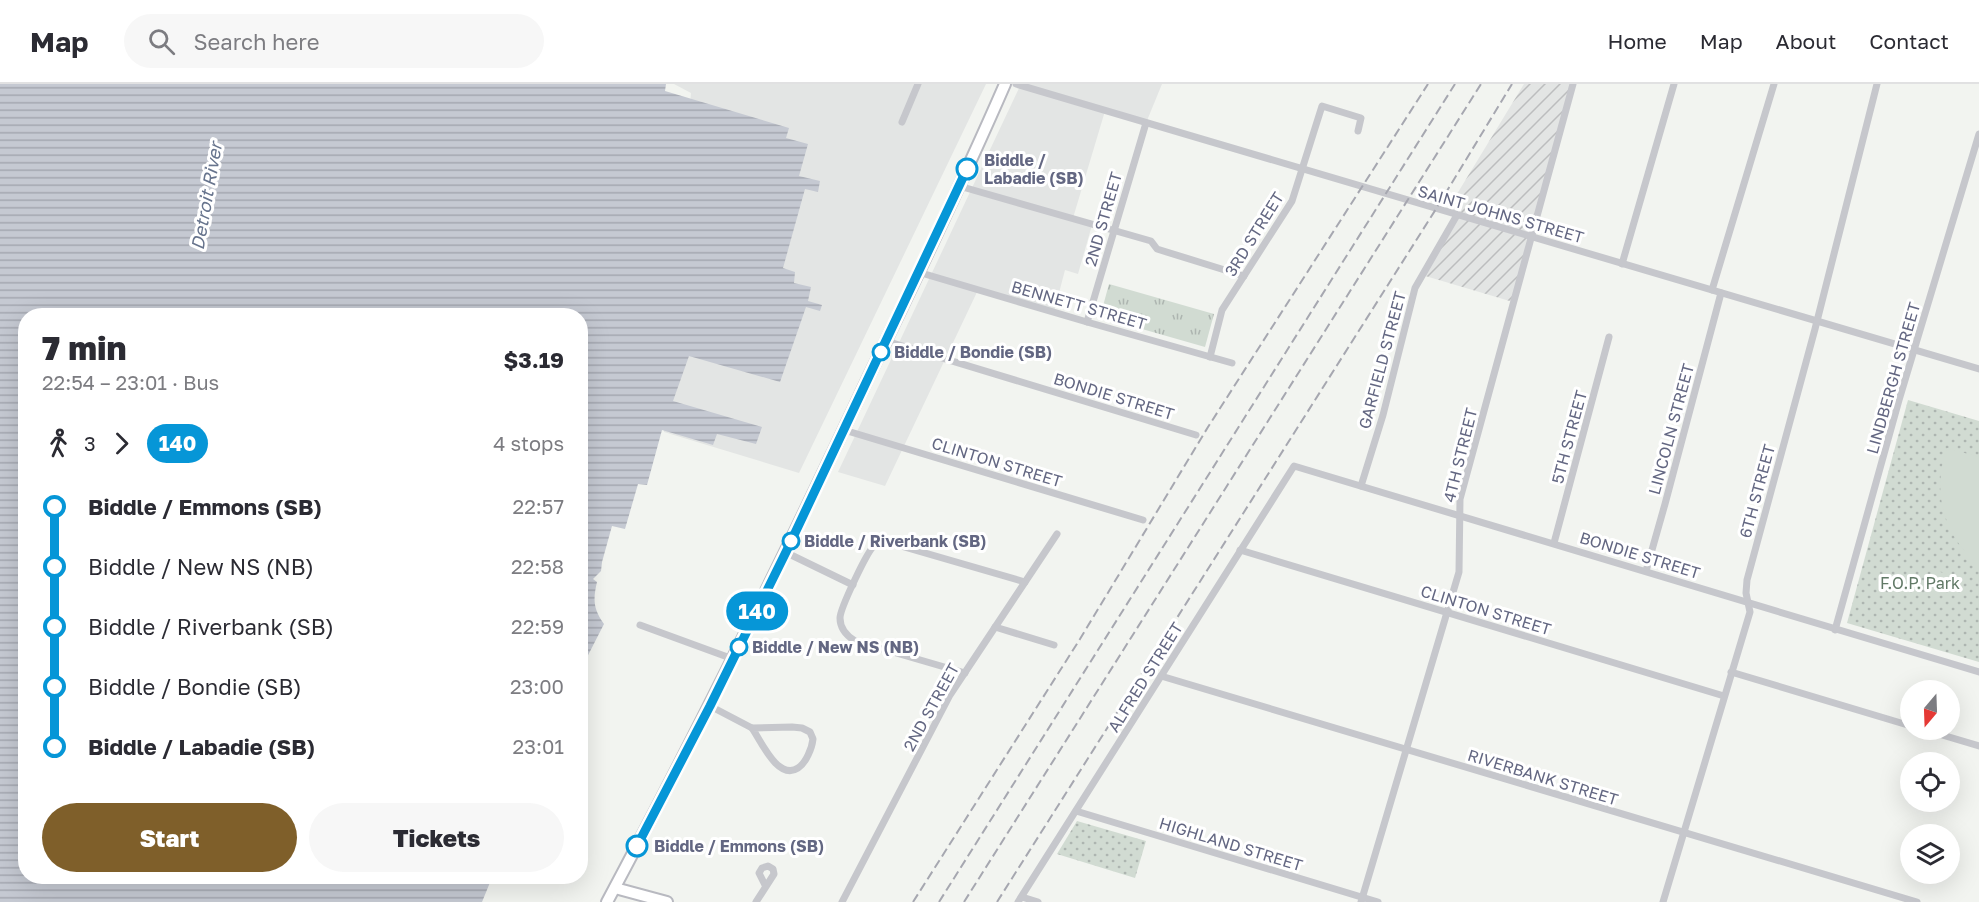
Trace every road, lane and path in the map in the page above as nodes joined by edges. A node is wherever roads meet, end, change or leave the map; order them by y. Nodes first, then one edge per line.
1 (918, 84) edge
2 (1005, 84) edge
3 (1016, 84) edge
4 (1573, 84) edge
5 (1674, 84) edge
6 (1774, 84) edge
7 (1876, 84) edge
8 (902, 122) dead end
9 (1146, 123) junction
10 (1358, 131) dead end
11 (1979, 134) edge
12 (1302, 169) junction
13 (959, 186) junction
14 (1457, 215) junction
15 (1114, 231) junction
16 (1530, 237) junction
17 (1622, 264) junction
18 (918, 272) junction
19 (1244, 276) junction
20 (1712, 290) junction
21 (1721, 293) junction
22 (1816, 321) junction
23 (1087, 322) junction
24 (1610, 337) dead end
25 (886, 341) junction
26 (1914, 350) junction
27 (1210, 357) junction
28 (1232, 363) dead end
29 (1979, 369) edge
30 (844, 430) junction
31 (1196, 435) dead end
32 (1294, 466) joint
33 (1361, 486) junction
34 (1459, 515) junction
35 (1143, 520) dead end
36 (1057, 534) dead end
37 (1554, 543) junction
38 (1240, 550) junction
39 (786, 552) junction
40 (1646, 571) junction
41 (1025, 582) junction
42 (853, 585) junction
43 (1748, 604) junction
44 (1447, 612) junction
45 (640, 625) dead end
46 (995, 627) junction
47 (1835, 630) junction
48 (1054, 645) dead end
49 (733, 659) junction
50 (1731, 672) junction
51 (1979, 672) edge
52 (965, 673) junction
53 (1161, 676) junction
54 (1724, 696) junction
55 (710, 706) junction
56 (1900, 723) edge
57 (753, 728) junction
58 (1959, 740) edge
59 (1979, 746) edge
60 (1407, 749) junction
61 (1076, 811) junction
62 (1683, 833) junction
63 (765, 885) dead end
64 (615, 888) junction
65 (1020, 899) edge
66 (1362, 900) edge
67 (607, 902) edge
68 (667, 902) edge
69 (756, 902) edge
70 (842, 902) edge
71 (1038, 902) edge
72 (1378, 902) edge
73 (1663, 902) edge
74 (1917, 902) edge

1 - 8 street
2 - 13 main road
3 - 9 street, SAINT JOHNS STREET
4 - 16 street, 4TH STREET
5 - 17 street
6 - 20 street
7 - 22 street, 6TH STREET
9 - 12 street, SAINT JOHNS STREET
9 - 15 street, 2ND STREET
10 - 12 street, 3RD STREET
11 - 26 street, LINDBERGH STREET
12 - 14 street, SAINT JOHNS STREET
12 - 19 street, 3RD STREET
13 - 15 street
13 - 18 main road
14 - 16 street, SAINT JOHNS STREET
14 - 33 street, GARFIELD STREET
15 - 19 street
15 - 23 street, 2ND STREET
16 - 17 street, SAINT JOHNS STREET
16 - 34 street, 4TH STREET
17 - 20 street, SAINT JOHNS STREET
18 - 23 street, BENNETT STREET
18 - 25 main road
19 - 27 street, 3RD STREET
20 - 21 street, SAINT JOHNS STREET
21 - 22 street, SAINT JOHNS STREET
21 - 40 street, LINCOLN STREET
22 - 26 street, SAINT JOHNS STREET
22 - 43 street, 6TH STREET
23 - 27 street, BENNETT STREET
24 - 37 street, 5TH STREET
25 - 30 main road
25 - 31 street, BONDIE STREET
26 - 29 street, SAINT JOHNS STREET
26 - 47 street, LINDBERGH STREET
27 - 28 street, BENNETT STREET
30 - 35 street, CLINTON STREET
30 - 39 main road
32 - 33 street, BONDIE STREET
32 - 38 street, ALFRED STREET
33 - 34 street, BONDIE STREET
34 - 37 street, BONDIE STREET
34 - 44 street, 4TH STREET
36 - 41 street, 2ND STREET
37 - 40 street, BONDIE STREET
38 - 44 street, CLINTON STREET
38 - 53 street, ALFRED STREET
39 - 42 street
39 - 49 main road
40 - 43 street, BONDIE STREET
41 - 42 street
41 - 46 street, 2ND STREET
42 - 52 street
43 - 47 street, BONDIE STREET
43 - 50 street, 6TH STREET
44 - 54 street, CLINTON STREET
44 - 60 street, 4TH STREET
45 - 49 street
46 - 48 street
46 - 52 street, 2ND STREET
47 - 51 street, BONDIE STREET
49 - 55 main road
50 - 54 street, 6TH STREET
50 - 56 street
52 - 70 street, 2ND STREET
53 - 60 street, RIVERBANK STREET
53 - 61 street, ALFRED STREET
54 - 62 street, 6TH STREET
55 - 57 street
55 - 64 main road
57 - 57 street
58 - 59 street
60 - 62 street, RIVERBANK STREET
60 - 66 street, 4TH STREET
61 - 65 street, ALFRED STREET
61 - 66 street, HIGHLAND STREET
62 - 73 street, 6TH STREET
62 - 74 street, RIVERBANK STREET
63 - 69 street
64 - 67 main road
64 - 68 main road
65 - 71 street
66 - 72 street, HIGHLAND STREET

